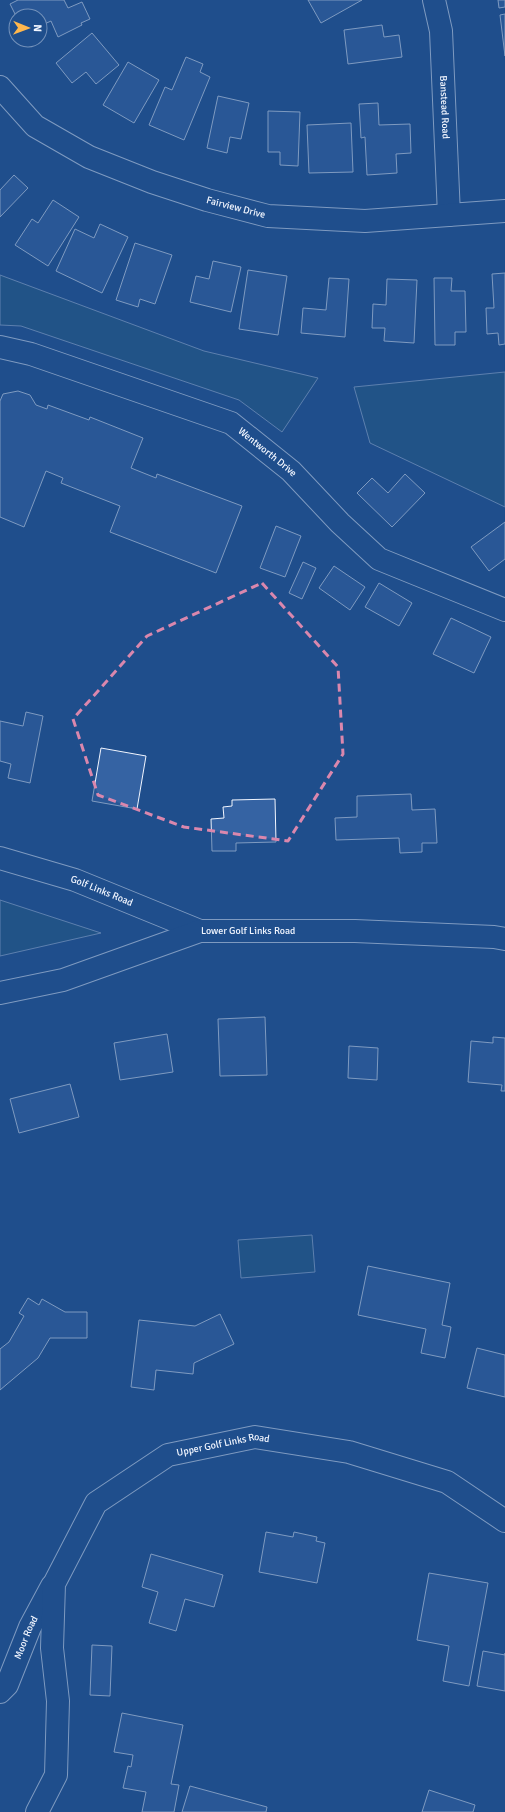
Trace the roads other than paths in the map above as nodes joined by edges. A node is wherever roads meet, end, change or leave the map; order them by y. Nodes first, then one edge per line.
1 (434, 0) edge
2 (0, 87) edge
3 (505, 211) edge
4 (449, 215) junction
5 (0, 347) edge
6 (505, 610) edge
7 (0, 858) edge
8 (200, 931) junction
9 (505, 938) edge
10 (0, 993) edge
11 (505, 1521) edge
12 (54, 1584) junction
13 (0, 1692) edge
14 (37, 1812) edge

1 - 4 street, Banstead Road
2 - 4 street, Fairview Drive
3 - 4 street, Fairview Drive
5 - 6 street, Wentworth Drive
7 - 8 street, Golf Links Road
8 - 9 street, Lower Golf Links Road
8 - 10 street, Lower Golf Links Road
11 - 12 street, Upper Golf Links Road
12 - 13 street, Moor Road
12 - 14 street, Upper Golf Links Road

